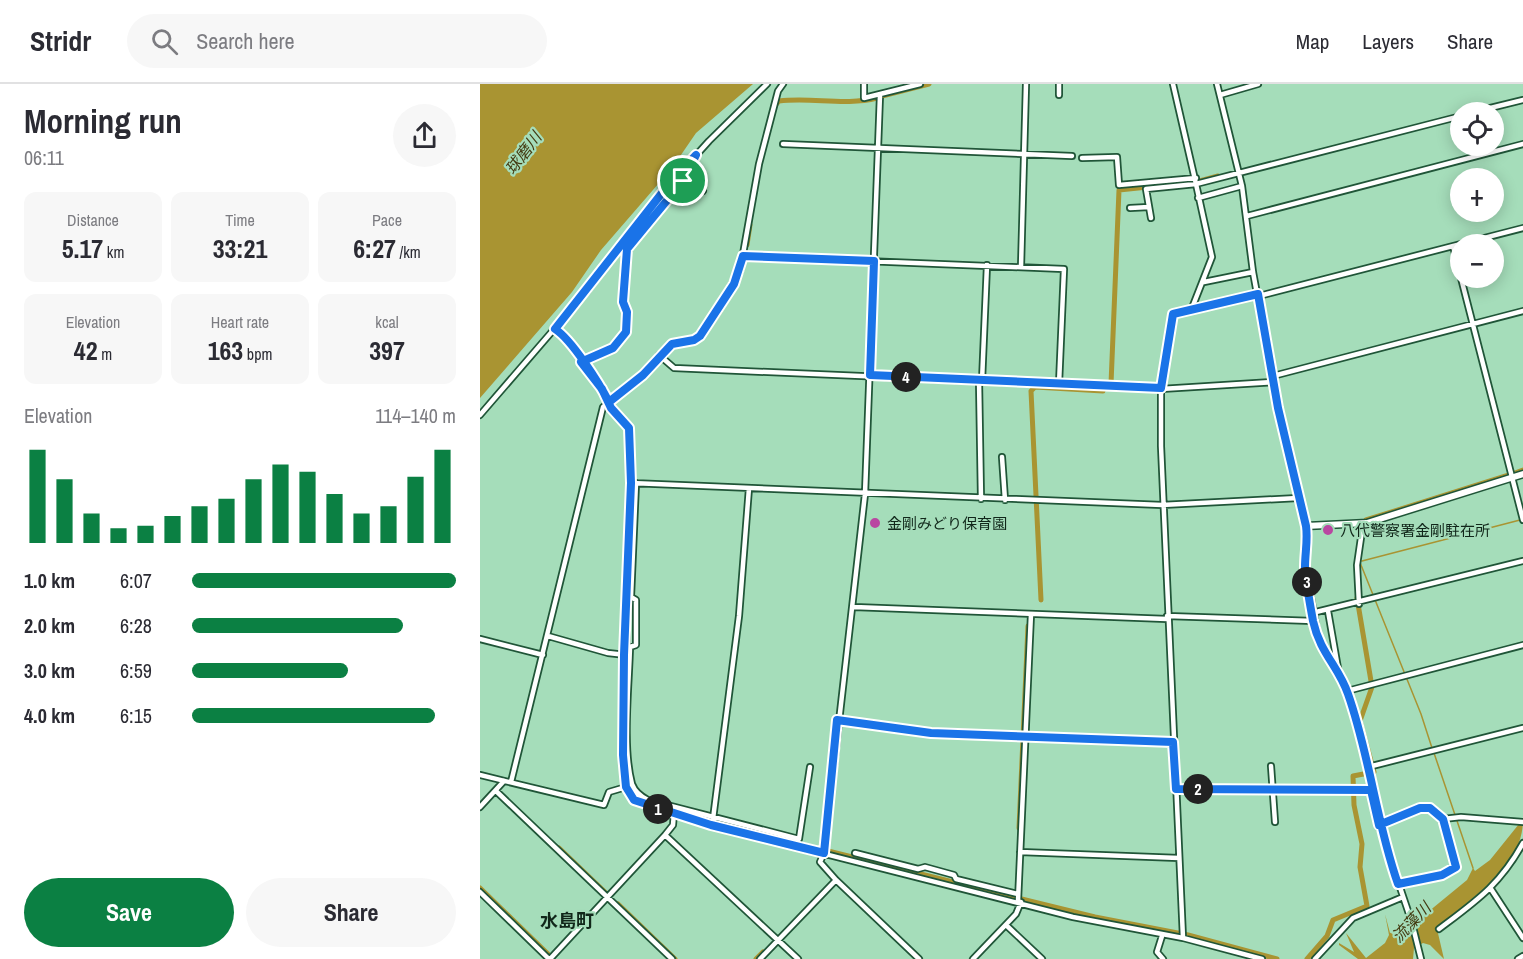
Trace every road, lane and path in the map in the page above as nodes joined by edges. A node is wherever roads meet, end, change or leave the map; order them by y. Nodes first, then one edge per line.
1 (767, 84) edge
2 (783, 84) edge
3 (864, 84) edge
4 (920, 84) edge
5 (1026, 84) edge
6 (1059, 84) edge
7 (1173, 84) edge
8 (1217, 84) edge
9 (1258, 84) edge
10 (880, 95) junction
11 (1059, 95) dead end
12 (1220, 95) junction
13 (1523, 100) edge
14 (1504, 105) edge
15 (1450, 119) edge
16 (783, 144) dead end
17 (1523, 144) edge
18 (878, 148) junction
19 (1024, 154) junction
20 (696, 155) junction
21 (1072, 156) dead end
22 (1082, 158) dead end
23 (1239, 173) junction
24 (1196, 181) junction
25 (684, 182) junction
26 (1242, 186) junction
27 (703, 191) dead end
28 (677, 197) dead end
29 (1198, 198) junction
30 (1149, 207) junction
31 (1130, 208) dead end
32 (1247, 216) junction
33 (1151, 218) dead end
34 (1523, 228) edge
35 (1500, 234) edge
36 (1450, 247) edge
37 (743, 256) junction
38 (874, 261) junction
39 (987, 266) junction
40 (1020, 267) junction
41 (1253, 272) junction
42 (1204, 282) junction
43 (1464, 288) edge
44 (1259, 295) junction
45 (1192, 308) junction
46 (1523, 311) edge
47 (1474, 324) junction
48 (555, 329) junction
49 (659, 355) junction
50 (581, 362) junction
51 (870, 375) junction
52 (1273, 376) junction
53 (980, 380) junction
54 (1275, 382) junction
55 (1059, 384) junction
56 (1161, 388) junction
57 (609, 402) junction
58 (480, 415) edge
59 (1002, 457) dead end
60 (1523, 474) edge
61 (1512, 477) junction
62 (633, 483) junction
63 (749, 488) junction
64 (865, 494) junction
65 (1298, 498) junction
66 (981, 499) junction
67 (1005, 500) junction
68 (1162, 505) junction
69 (1523, 520) edge
70 (1363, 524) junction
71 (1306, 526) junction
72 (1523, 561) edge
73 (1357, 604) junction
74 (854, 607) junction
75 (1329, 611) junction
76 (1312, 613) junction
77 (1031, 614) junction
78 (1167, 617) junction
79 (1313, 621) junction
80 (548, 636) junction
81 (480, 639) edge
82 (1334, 642) junction
83 (1320, 645) junction
84 (1523, 645) edge
85 (543, 655) junction
86 (627, 655) junction
87 (1340, 677) junction
88 (1347, 691) junction
89 (837, 720) junction
90 (1523, 728) edge
91 (1023, 737) junction
92 (1173, 742) junction
93 (1271, 766) dead end
94 (810, 767) dead end
95 (1368, 768) junction
96 (480, 775) edge
97 (504, 781) junction
98 (511, 782) junction
99 (626, 787) junction
100 (1176, 789) junction
101 (1274, 789) junction
102 (1371, 790) junction
103 (496, 791) junction
104 (634, 794) junction
105 (480, 807) edge
106 (674, 813) junction
107 (713, 818) junction
108 (1443, 819) junction
109 (1521, 819) edge
110 (1275, 822) dead end
111 (711, 825) junction
112 (1379, 825) junction
113 (665, 835) junction
114 (1523, 843) edge
115 (1020, 852) junction
116 (824, 853) junction
117 (855, 853) dead end
118 (1179, 858) junction
119 (836, 880) junction
120 (1398, 884) junction
121 (1491, 889) junction
122 (480, 892) edge
123 (1018, 894) junction
124 (1403, 897) junction
125 (608, 898) junction
126 (1019, 902) junction
127 (1006, 925) junction
128 (1439, 929) dead end
129 (1183, 935) junction
130 (1162, 936) junction
131 (778, 939) junction
132 (1523, 939) edge
133 (1523, 956) edge
134 (1321, 957) edge
135 (550, 959) edge
136 (672, 959) edge
137 (760, 959) edge
138 (798, 959) edge
139 (919, 959) edge
140 (973, 959) edge
141 (1042, 959) edge
142 (1163, 959) edge
143 (1262, 959) edge
144 (1315, 959) edge
145 (1421, 959) edge
146 (1518, 959) edge

1 - 20 street
2 - 37 street
3 - 10 street
4 - 10 street
5 - 19 street
6 - 11 street
7 - 24 street
8 - 12 street
9 - 12 street
10 - 18 street
12 - 23 street
13 - 14 street
15 - 23 street
16 - 18 street
17 - 32 street
18 - 19 street
18 - 38 street
19 - 21 street
19 - 40 street
20 - 25 street
20 - 48 street
22 - 24 street
23 - 24 street
23 - 26 street
24 - 29 street
24 - 30 street
25 - 27 street
25 - 28 street
25 - 50 street
26 - 29 street
26 - 32 street
29 - 42 street
30 - 31 street
30 - 33 street
32 - 41 street
34 - 35 street
36 - 44 street
37 - 38 street
37 - 49 street
38 - 39 street
38 - 51 street
39 - 40 street
39 - 53 street
40 - 55 street
41 - 42 street
41 - 44 street
42 - 45 street
43 - 47 street
44 - 45 street
44 - 52 street
45 - 56 street
46 - 47 street
47 - 52 street
47 - 61 street
48 - 50 street
48 - 58 street
49 - 51 street
49 - 57 street
50 - 57 street
51 - 53 street
51 - 64 street
52 - 54 street
53 - 55 street
53 - 66 street
54 - 56 street
54 - 65 street
55 - 56 street
56 - 68 street
57 - 62 street
57 - 80 street
59 - 67 street
60 - 61 street
61 - 69 street
61 - 70 street
62 - 63 street
62 - 86 street
62 - 86 street
63 - 64 street
63 - 107 street
64 - 66 street
64 - 74 street
65 - 68 street
65 - 71 street
66 - 67 street
67 - 68 street
68 - 78 street
70 - 71 street
70 - 73 street
71 - 76 street
72 - 73 street
73 - 75 street
74 - 77 street
74 - 89 street
75 - 76 street
75 - 82 street
76 - 79 street
77 - 78 street
77 - 91 street
78 - 79 street
78 - 92 street
79 - 83 street
80 - 85 street
80 - 86 street
81 - 85 street
82 - 83 street
82 - 87 street
83 - 87 street
84 - 88 street
85 - 98 street
86 - 99 street
86 - 104 street
87 - 88 street
88 - 95 street
89 - 91 street
89 - 116 street
90 - 95 street
91 - 92 street
91 - 115 street
92 - 100 street
93 - 101 street
94 - 107 street
95 - 102 street
96 - 97 street
97 - 98 street
97 - 103 street
98 - 99 street
99 - 104 street
100 - 101 street
100 - 118 street
101 - 102 street
101 - 110 street
102 - 112 street
103 - 105 street
103 - 125 street
104 - 106 street
104 - 107 street
106 - 111 street
106 - 113 street
107 - 111 street
108 - 109 street
108 - 112 street
108 - 120 street
111 - 116 street
112 - 120 street
113 - 125 street
113 - 131 street
114 - 121 street
115 - 118 street
115 - 123 street
116 - 119 street
116 - 126 street
117 - 123 street
118 - 129 street
119 - 131 street
119 - 139 street
120 - 124 street
121 - 128 street
121 - 132 street
122 - 135 street
123 - 126 street
124 - 134 street
124 - 145 street
125 - 135 street
125 - 136 street
126 - 127 street
126 - 130 street
127 - 140 street
127 - 141 street
129 - 130 street
129 - 143 street
130 - 142 street
131 - 137 street
131 - 138 street
133 - 146 street
134 - 144 street

